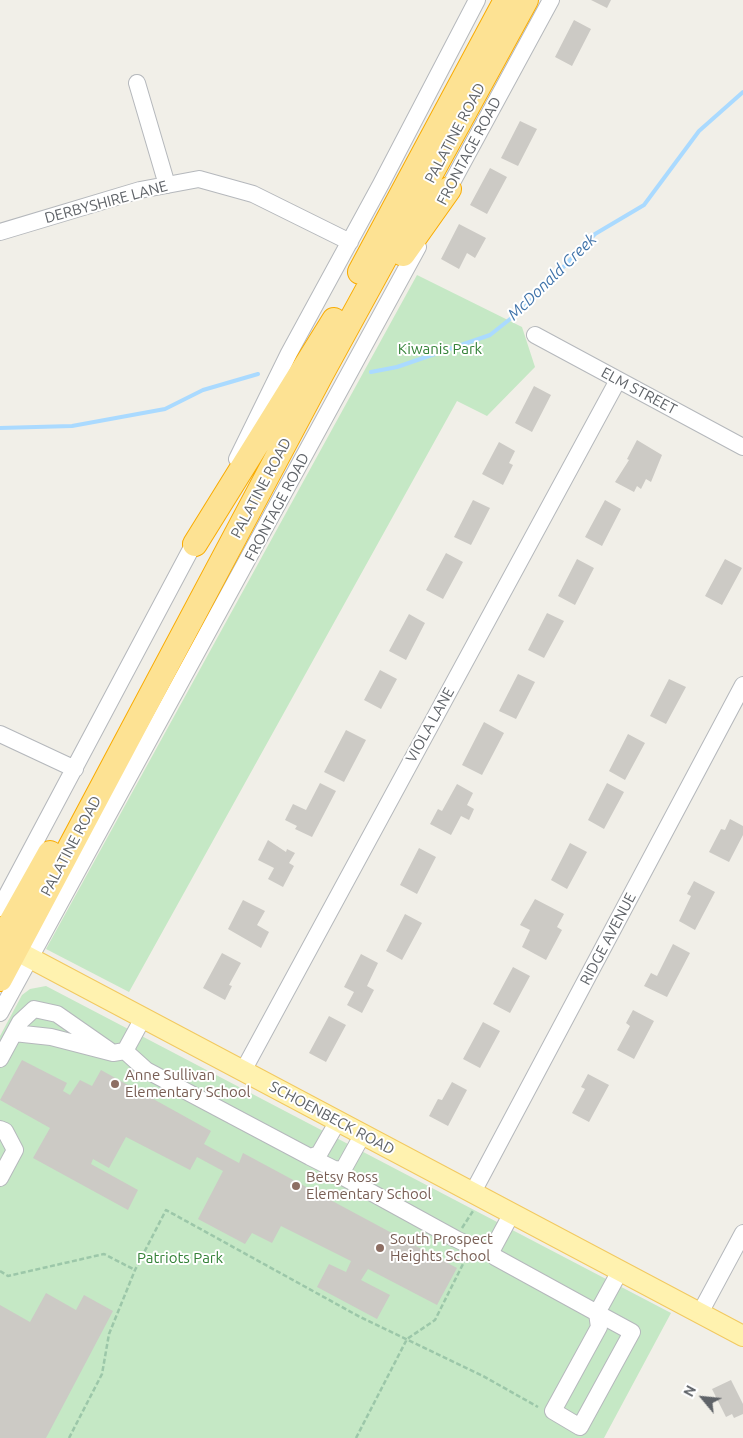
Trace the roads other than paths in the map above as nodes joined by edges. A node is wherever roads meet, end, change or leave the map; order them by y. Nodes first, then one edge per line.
1 (477, 0) edge
2 (506, 0) edge
3 (526, 0) edge
4 (551, 0) edge
5 (137, 83) dead end
6 (167, 185) junction
7 (449, 189) junction
8 (0, 232) edge
9 (350, 242) junction
10 (337, 315) junction
11 (535, 336) dead end
12 (322, 373) junction
13 (618, 380) junction
14 (743, 447) edge
15 (195, 544) junction
16 (743, 685) edge
17 (0, 734) edge
18 (75, 769) junction
19 (0, 908) edge
20 (12, 948) edge
21 (0, 979) edge
22 (0, 1013) edge
23 (143, 1018) junction
24 (14, 1033) junction
25 (119, 1052) junction
26 (0, 1059) edge
27 (243, 1071) junction
28 (338, 1121) junction
29 (0, 1129) edge
30 (363, 1134) junction
31 (310, 1157) junction
32 (343, 1170) junction
33 (0, 1178) edge
34 (477, 1194) junction
35 (512, 1213) junction
36 (743, 1233) edge
37 (491, 1252) junction
38 (620, 1271) junction
39 (597, 1313) junction
40 (700, 1313) junction
41 (743, 1336) edge

1 - 9 street
2 - 10 highway, PALATINE ROAD
3 - 12 highway, PALATINE ROAD
4 - 7 street, FRONTAGE ROAD
5 - 6 street
6 - 8 street, DERBYSHIRE LANE
6 - 9 street, DERBYSHIRE LANE
7 - 12 highway
7 - 20 street, FRONTAGE ROAD
9 - 15 street
10 - 15 highway
10 - 20 highway, PALATINE ROAD
11 - 13 street, ELM STREET
12 - 20 highway, PALATINE ROAD
13 - 14 street, ELM STREET
13 - 27 street, VIOLA LANE
15 - 18 street
16 - 34 street, RIDGE AVENUE
17 - 18 street
18 - 19 street
20 - 21 highway, PALATINE ROAD
20 - 22 street, FRONTAGE ROAD
20 - 23 main road, SCHOENBECK ROAD
23 - 25 street
23 - 27 main road, SCHOENBECK ROAD
24 - 25 street
24 - 25 street
24 - 26 street
25 - 31 street
27 - 28 main road, SCHOENBECK ROAD
28 - 30 main road, SCHOENBECK ROAD
28 - 31 street
29 - 33 street
30 - 32 street
30 - 34 main road, SCHOENBECK ROAD
31 - 32 street
32 - 37 street
34 - 35 main road, SCHOENBECK ROAD
35 - 37 street
35 - 38 main road, SCHOENBECK ROAD
36 - 40 street
37 - 39 street
38 - 39 street
38 - 40 main road, SCHOENBECK ROAD
39 - 39 street
40 - 41 main road, SCHOENBECK ROAD

